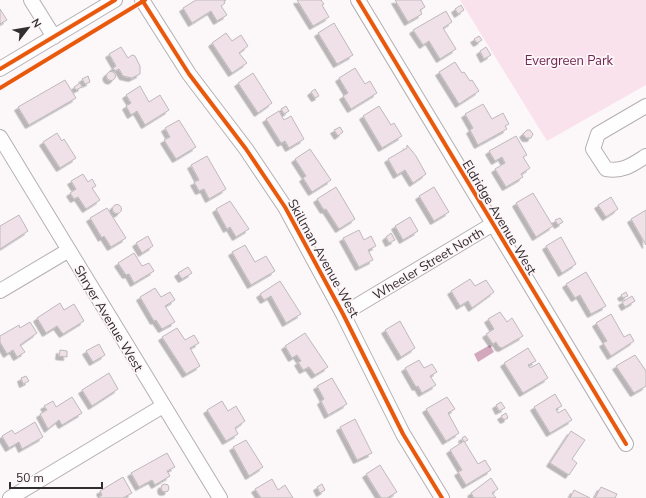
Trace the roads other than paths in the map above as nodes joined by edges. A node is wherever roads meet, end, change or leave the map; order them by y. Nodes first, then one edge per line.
1 (31, 0) edge
2 (115, 0) edge
3 (142, 0) edge
4 (358, 0) edge
5 (54, 37) junction
6 (0, 69) edge
7 (646, 106) edge
8 (0, 137) edge
9 (646, 156) edge
10 (493, 224) junction
11 (69, 250) junction
12 (0, 291) edge
13 (343, 314) junction
14 (163, 406) junction
15 (626, 444) dead end
16 (10, 498) edge
17 (220, 498) edge
18 (442, 498) edge

1 - 5 street
2 - 5 street
3 - 13 street, Skillman Avenue West
4 - 10 street, Eldridge Avenue West
5 - 6 street
7 - 9 street
8 - 11 street, Shryer Avenue West
10 - 13 street, Wheeler Street North
10 - 15 street, Eldridge Avenue West
11 - 12 street
11 - 14 street, Shryer Avenue West
13 - 18 street, Skillman Avenue West
14 - 16 street
14 - 17 street, Shryer Avenue West

